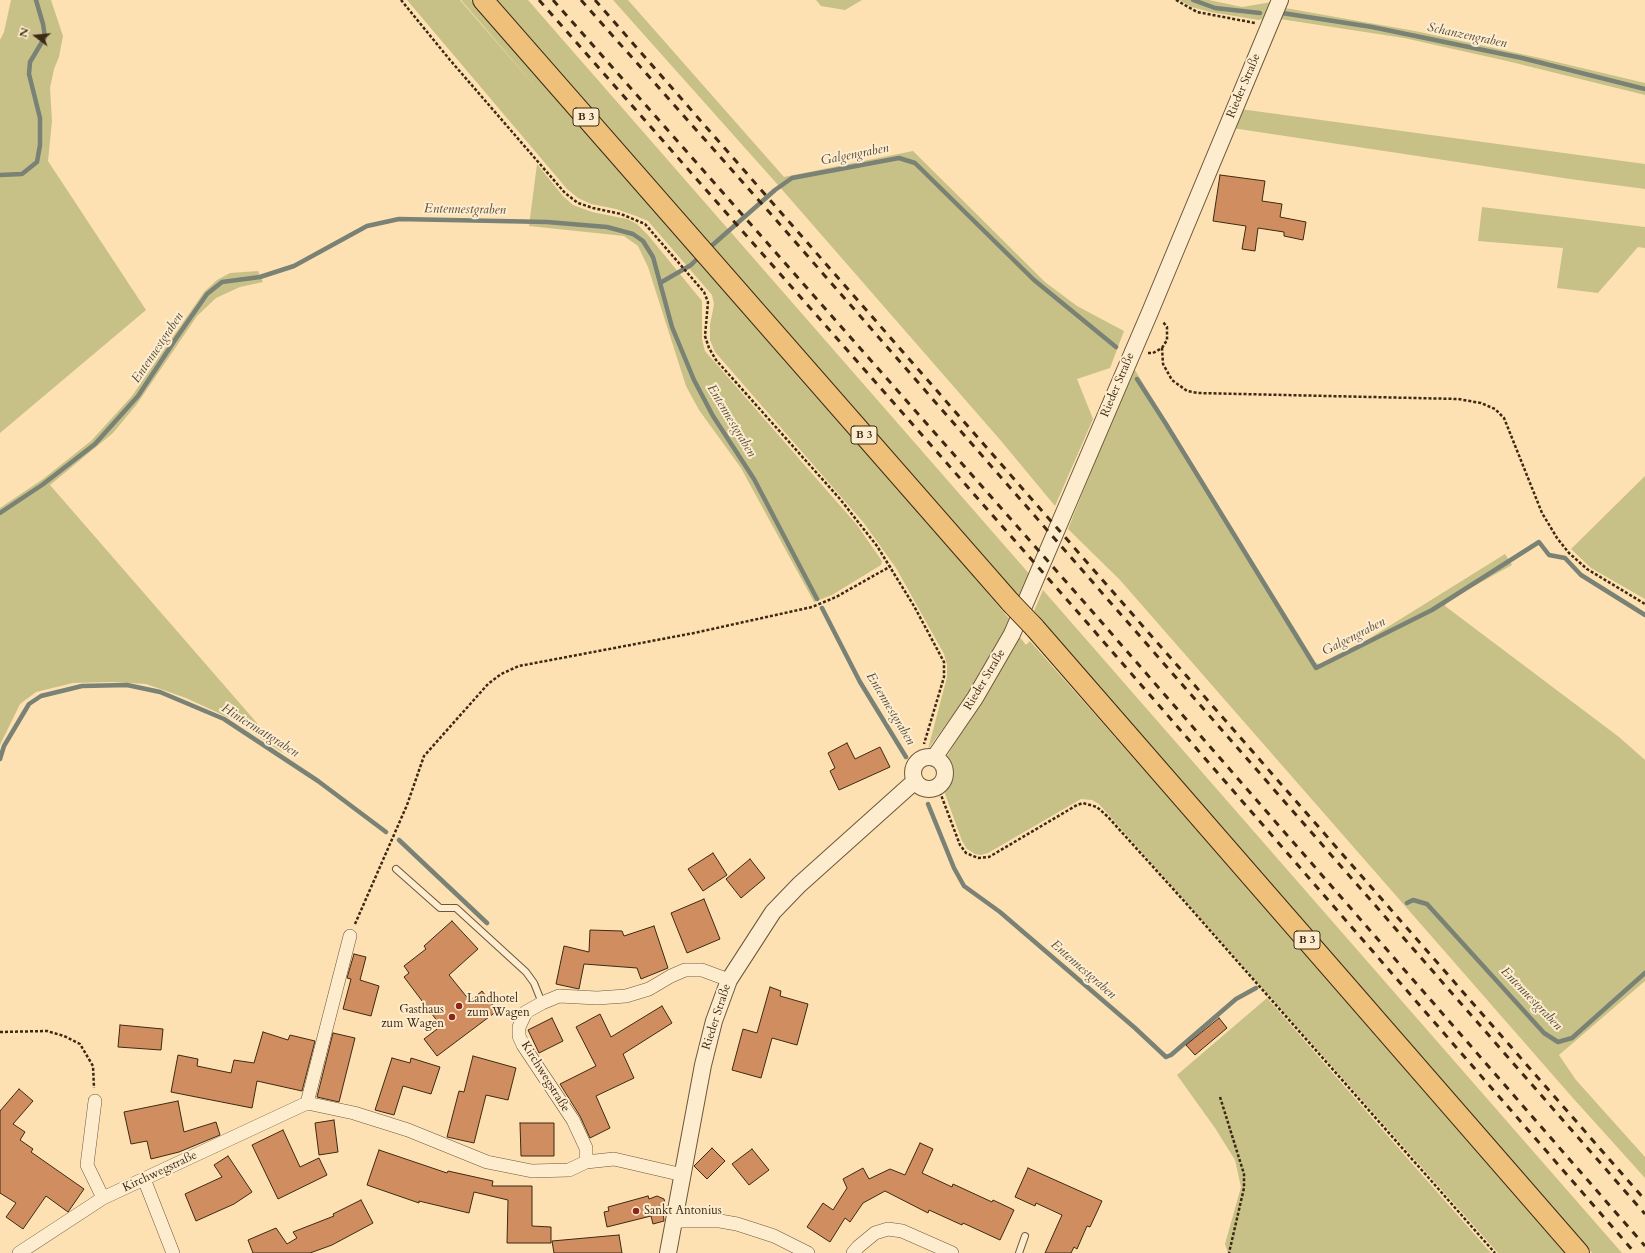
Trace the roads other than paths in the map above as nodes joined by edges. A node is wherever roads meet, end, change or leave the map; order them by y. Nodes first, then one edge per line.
1 (483, 0) edge
2 (1280, 0) edge
3 (930, 758) junction
4 (915, 781) junction
5 (396, 869) dead end
6 (350, 936) road end
7 (729, 980) junction
8 (542, 1003) junction
9 (94, 1101) road end
10 (307, 1103) junction
11 (586, 1162) junction
12 (683, 1175) junction
13 (144, 1179) junction
14 (103, 1198) junction
15 (674, 1221) junction
16 (1025, 1236) dead end
17 (19, 1253) edge
18 (173, 1253) edge
19 (668, 1253) edge
20 (808, 1253) edge
21 (853, 1253) edge
22 (952, 1253) edge
23 (1019, 1253) edge
24 (1580, 1253) edge

1 - 24 main road, B 3, bridge
2 - 3 street, Rieder Straße
3 - 4 street, Rieder Straße
3 - 4 street
4 - 7 street, Rieder Straße
5 - 8 lane
6 - 10 street
7 - 8 street, Kirchwegstraße
7 - 12 street, Rieder Straße
8 - 11 street, Kirchwegstraße
9 - 14 street
10 - 11 street
10 - 13 street, Kirchwegstraße
11 - 12 street
12 - 15 street, Rieder Straße
13 - 14 street, Kirchwegstraße
13 - 18 street
14 - 17 street, Kirchwegstraße
15 - 19 street, Rieder Straße
15 - 20 street
16 - 23 lane
21 - 22 street

